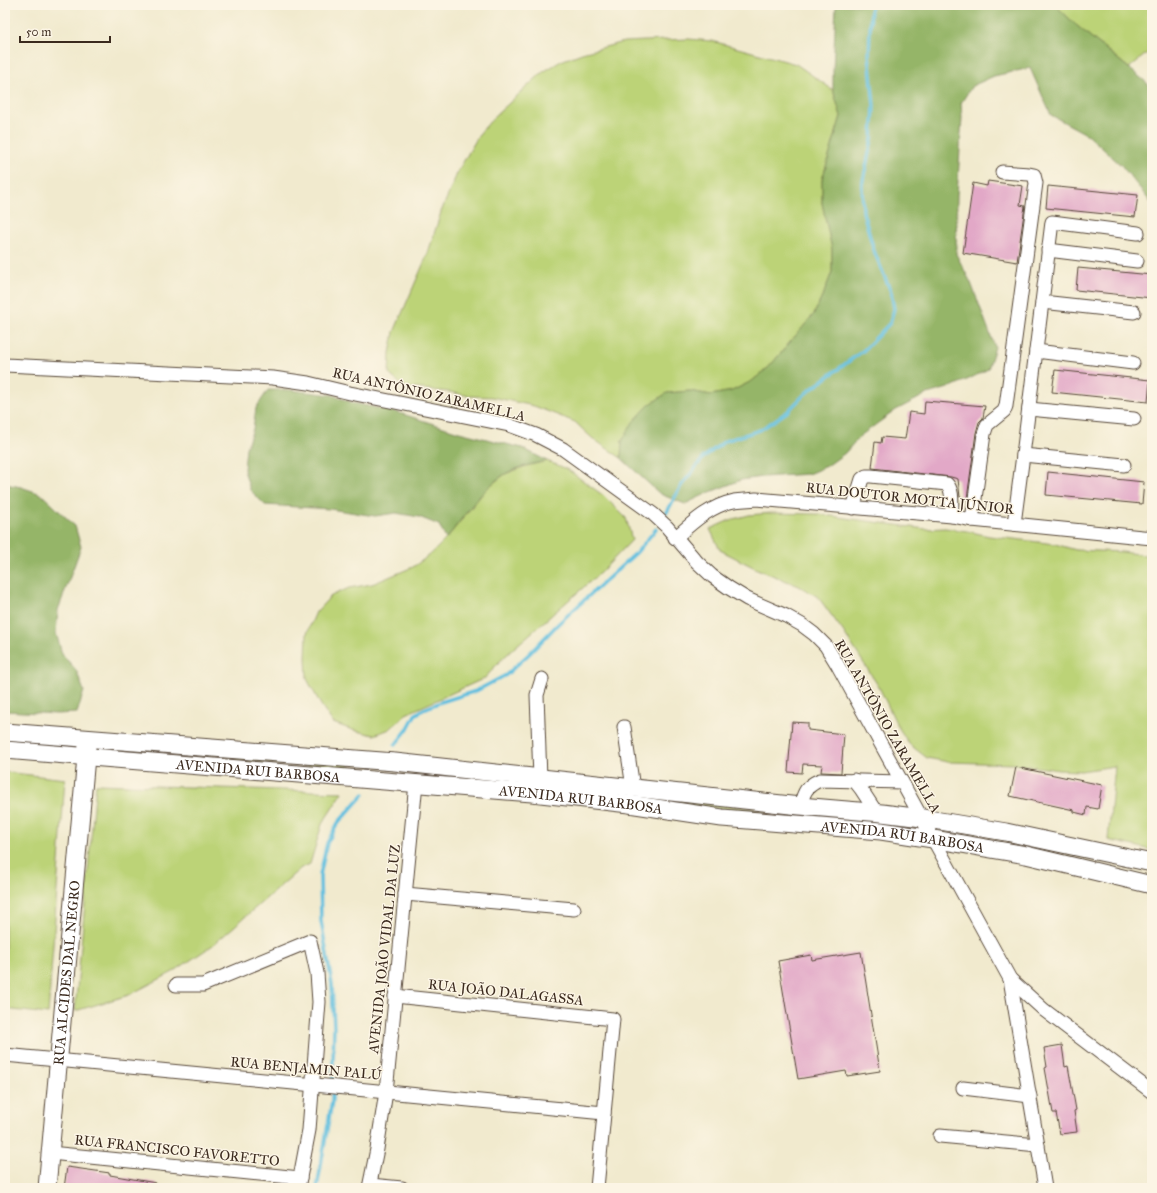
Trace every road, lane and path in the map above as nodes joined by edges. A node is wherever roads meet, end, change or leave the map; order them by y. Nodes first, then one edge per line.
1 (1002, 172) dead end
2 (1138, 233) dead end
3 (1048, 250) junction
4 (1137, 261) dead end
5 (1042, 302) junction
6 (1134, 312) dead end
7 (1036, 351) junction
8 (1133, 363) dead end
9 (5, 365) edge
10 (1029, 409) junction
11 (1134, 419) dead end
12 (1023, 455) junction
13 (1124, 466) dead end
14 (854, 508) junction
15 (952, 516) junction
16 (972, 520) junction
17 (1014, 524) junction
18 (675, 538) junction
19 (1152, 538) edge
20 (542, 679) dead end
21 (624, 727) dead end
22 (5, 732) edge
23 (88, 739) junction
24 (5, 750) edge
25 (86, 757) junction
26 (540, 778) junction
27 (854, 780) junction
28 (902, 782) junction
29 (416, 783) junction
30 (633, 788) junction
31 (800, 806) junction
32 (876, 812) junction
33 (922, 818) junction
34 (933, 838) junction
35 (1152, 863) edge
36 (1152, 885) edge
37 (405, 894) junction
38 (574, 909) dead end
39 (1010, 979) junction
40 (176, 984) dead end
41 (396, 996) junction
42 (5, 1055) edge
43 (58, 1060) junction
44 (317, 1085) junction
45 (963, 1088) dead end
46 (386, 1092) junction
47 (1152, 1092) edge
48 (1030, 1096) junction
49 (604, 1113) junction
50 (940, 1136) dead end
51 (1038, 1145) junction
52 (50, 1153) junction
53 (299, 1183) edge
54 (369, 1186) edge
55 (47, 1188) edge
56 (402, 1188) edge
57 (597, 1188) edge
58 (1045, 1188) edge

1 - 16 street
2 - 3 street
3 - 4 street
3 - 5 street
5 - 6 street
5 - 7 street
7 - 8 street
7 - 10 street
9 - 18 street, RUA ANTÔNIO ZARAMELLA
10 - 11 street
10 - 12 street
12 - 13 street
12 - 17 street
14 - 15 street, RUA DOUTOR MOTTA JÚNIOR
14 - 15 street
14 - 18 street, RUA DOUTOR MOTTA JÚNIOR
15 - 16 street, RUA DOUTOR MOTTA JÚNIOR
16 - 17 street, RUA DOUTOR MOTTA JÚNIOR
17 - 19 street, RUA DOUTOR MOTTA JÚNIOR
18 - 28 street, RUA ANTÔNIO ZARAMELLA
20 - 26 street
21 - 30 street
22 - 23 main road, AVENIDA RUI BARBOSA
23 - 25 main road, RUA ALCIDES DAL NEGRO
23 - 26 main road, AVENIDA RUI BARBOSA
24 - 25 main road, AVENIDA RUI BARBOSA
25 - 29 main road, AVENIDA RUI BARBOSA
25 - 43 main road, RUA ALCIDES DAL NEGRO
26 - 30 main road, AVENIDA RUI BARBOSA
27 - 28 street
27 - 31 street
27 - 32 street
28 - 33 street, RUA ANTÔNIO ZARAMELLA
29 - 34 main road, AVENIDA RUI BARBOSA
29 - 37 street, AVENIDA JOÃO VIDAL DA LUZ
30 - 31 main road, AVENIDA RUI BARBOSA
31 - 32 main road, AVENIDA RUI BARBOSA
32 - 33 main road, AVENIDA RUI BARBOSA
33 - 34 street, RUA ANTÔNIO ZARAMELLA
33 - 35 main road, AVENIDA RUI BARBOSA
34 - 36 main road, AVENIDA RUI BARBOSA
34 - 39 street, RUA ANTÔNIO ZARAMELLA
37 - 38 street
37 - 41 street, AVENIDA JOÃO VIDAL DA LUZ
39 - 47 street
39 - 48 street
40 - 44 street
41 - 46 street, AVENIDA JOÃO VIDAL DA LUZ
41 - 49 street, RUA JOÃO DALAGASSA
42 - 43 street, RUA BENJAMIN PALÚ
43 - 44 street, RUA BENJAMIN PALÚ
43 - 52 main road, RUA ALCIDES DAL NEGRO
44 - 46 street, RUA BENJAMIN PALÚ
44 - 53 street
45 - 48 street
46 - 49 street, RUA BENJAMIN PALÚ
46 - 54 street, AVENIDA JOÃO VIDAL DA LUZ
48 - 51 street
49 - 57 street
50 - 51 street
51 - 58 street
52 - 53 street, RUA FRANCISCO FAVORETTO
52 - 55 main road, RUA ALCIDES DAL NEGRO
54 - 56 street

